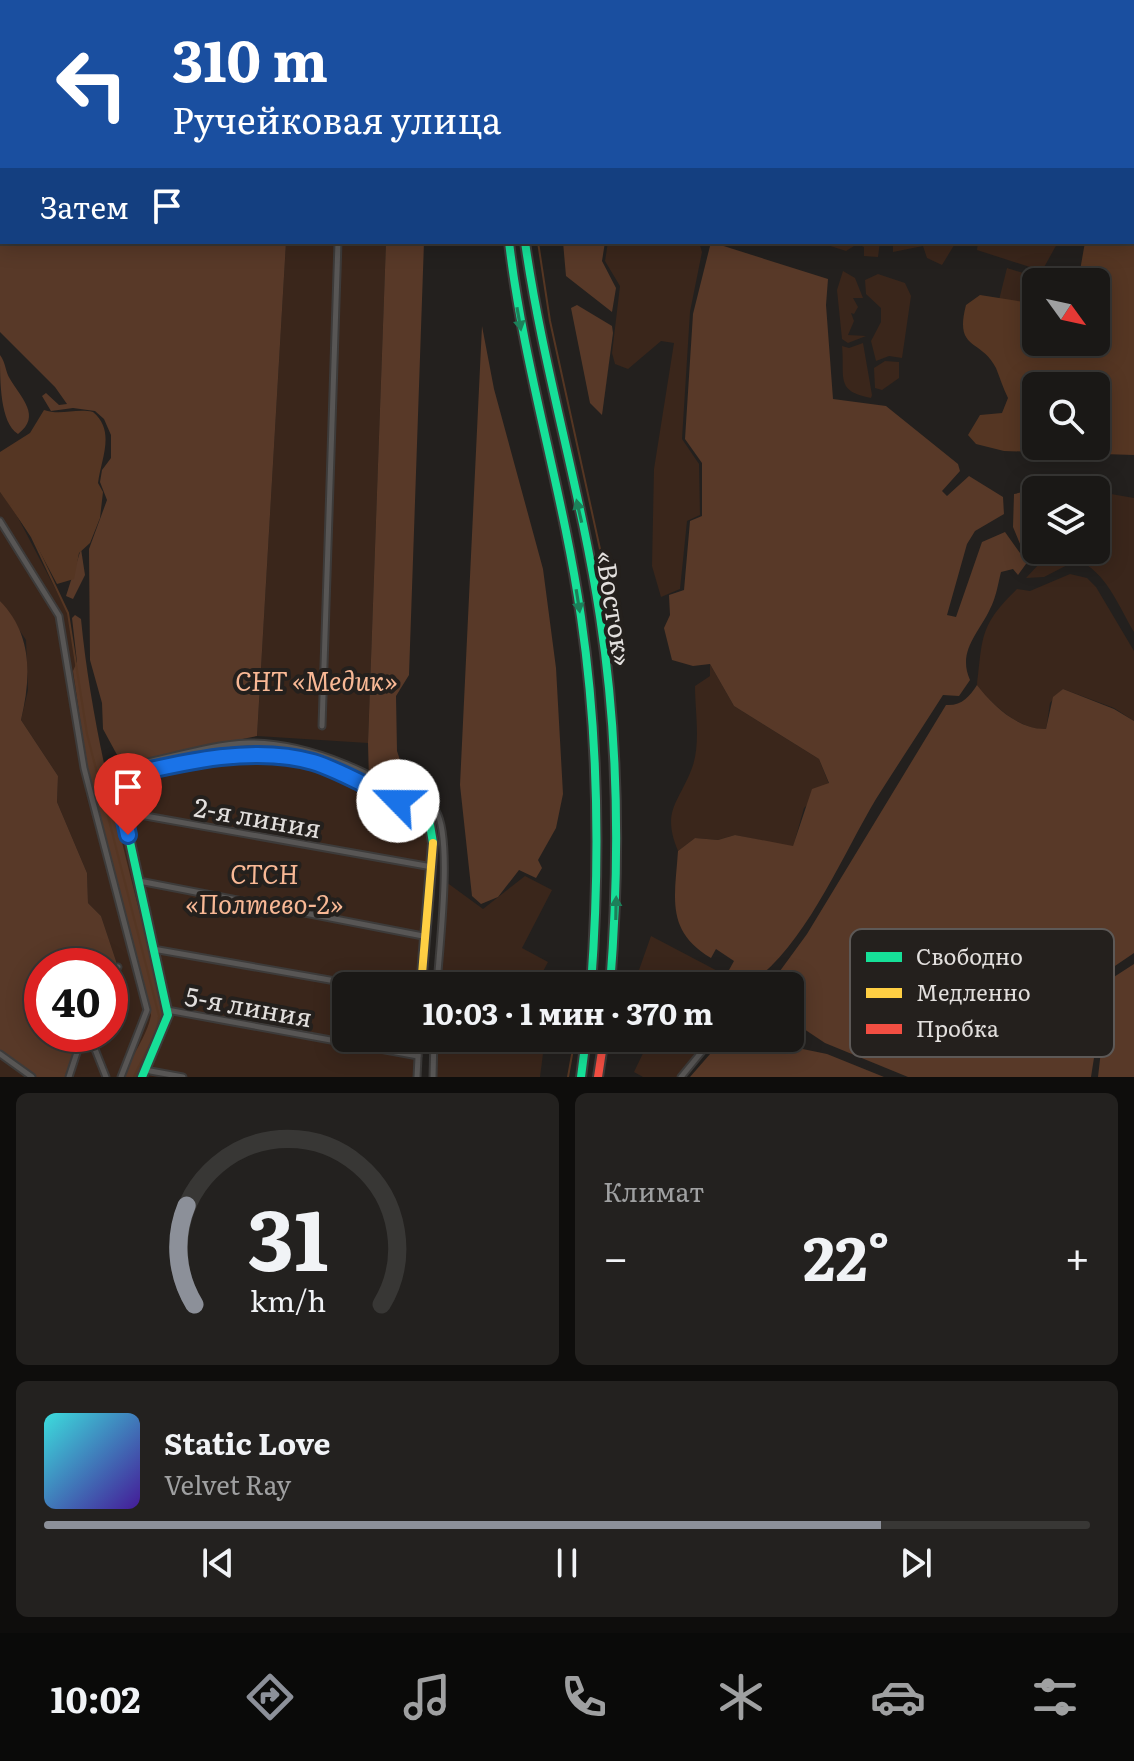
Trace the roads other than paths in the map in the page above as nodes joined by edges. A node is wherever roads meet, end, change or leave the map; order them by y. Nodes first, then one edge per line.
1 (338, 244) edge
2 (509, 244) edge
3 (525, 244) edge
4 (0, 521) edge
5 (322, 726) dead end
6 (116, 773) junction
7 (123, 812) junction
8 (432, 867) junction
9 (139, 881) junction
10 (423, 936) junction
11 (153, 949) junction
12 (422, 972) edge
13 (438, 972) edge
14 (592, 972) edge
15 (611, 972) edge
16 (332, 980) edge
17 (167, 1010) junction
18 (79, 1052) edge
19 (94, 1052) edge
20 (418, 1052) edge
21 (434, 1052) edge
22 (584, 1052) edge
23 (602, 1052) edge
24 (702, 1052) edge
25 (0, 1054) edge
26 (418, 1056) junction
27 (144, 1073) edge
28 (32, 1077) edge
29 (69, 1077) edge
30 (106, 1077) edge
31 (121, 1077) edge
32 (183, 1077) edge
33 (417, 1077) edge
34 (433, 1077) edge
35 (581, 1077) edge
36 (598, 1077) edge
37 (681, 1077) edge

1 - 5 street
2 -> 14 main road, «Восток»
15 -> 3 main road, «Восток»
4 - 31 street
6 - 7 main road
6 - 8 main road
6 - 13 street
7 - 8 street, 2-я линия
7 - 9 main road
8 - 10 main road
9 - 10 street
9 - 11 main road
10 - 12 main road
11 - 16 street
11 - 17 main road
17 - 26 street, 5-я линия
17 - 27 main road
18 - 29 street
19 - 30 street
20 - 26 street
21 - 34 street
22 - 35 main road
23 - 36 main road
24 - 37 street
25 - 28 street
26 - 33 street
27 - 32 street

